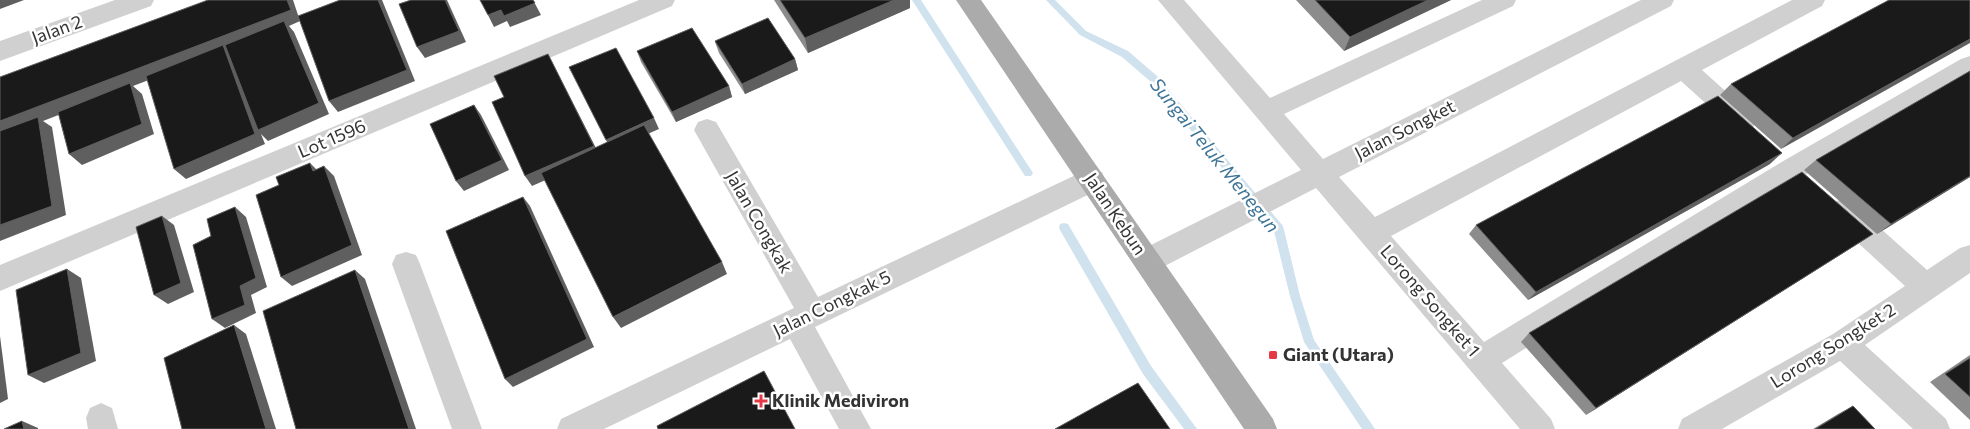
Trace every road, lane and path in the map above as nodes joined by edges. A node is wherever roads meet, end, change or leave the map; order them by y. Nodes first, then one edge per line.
1 (142, 0) edge
2 (663, 0) edge
3 (968, 0) edge
4 (1170, 0) edge
5 (1504, 0) edge
6 (1662, 0) edge
7 (1813, 0) edge
8 (113, 5) edge
9 (0, 51) edge
10 (1970, 66) edge
11 (1684, 68) junction
12 (1266, 112) junction
13 (707, 130) dead end
14 (1794, 168) junction
15 (1320, 173) junction
16 (1092, 180) junction
17 (1371, 233) junction
18 (1970, 257) edge
19 (1147, 261) junction
20 (406, 264) dead end
21 (0, 278) edge
22 (1926, 287) junction
23 (804, 317) junction
24 (1843, 344) junction
25 (1481, 360) junction
26 (1714, 424) edge
27 (467, 429) edge
28 (572, 429) edge
29 (856, 429) edge
30 (1262, 429) edge
31 (1540, 429) edge
32 (1935, 429) edge

1 - 8 street, Jalan 2
2 - 21 street, Lot 1596
3 - 16 main road, Jalan Kebun
4 - 12 street, Lorong Songket 1
5 - 12 street
6 - 15 street, Jalan Songket
7 - 11 street
8 - 9 street, Jalan 2
10 - 14 street
11 - 14 street
11 - 17 street
12 - 15 street, Lorong Songket 1
13 - 23 street, Jalan Congkak
14 - 22 street
14 - 25 street
15 - 17 street, Lorong Songket 1
15 - 19 street, Jalan Songket
16 - 19 main road, Jalan Kebun
16 - 23 street, Jalan Congkak 5
17 - 25 street, Lorong Songket 1
18 - 22 street, Lorong Songket 2
19 - 30 main road, Jalan Kebun
20 - 27 street
22 - 24 street, Lorong Songket 2
23 - 28 street, Jalan Congkak 5
23 - 29 street, Jalan Congkak
24 - 26 street, Lorong Songket 2
24 - 32 street
25 - 31 street, Lorong Songket 1

